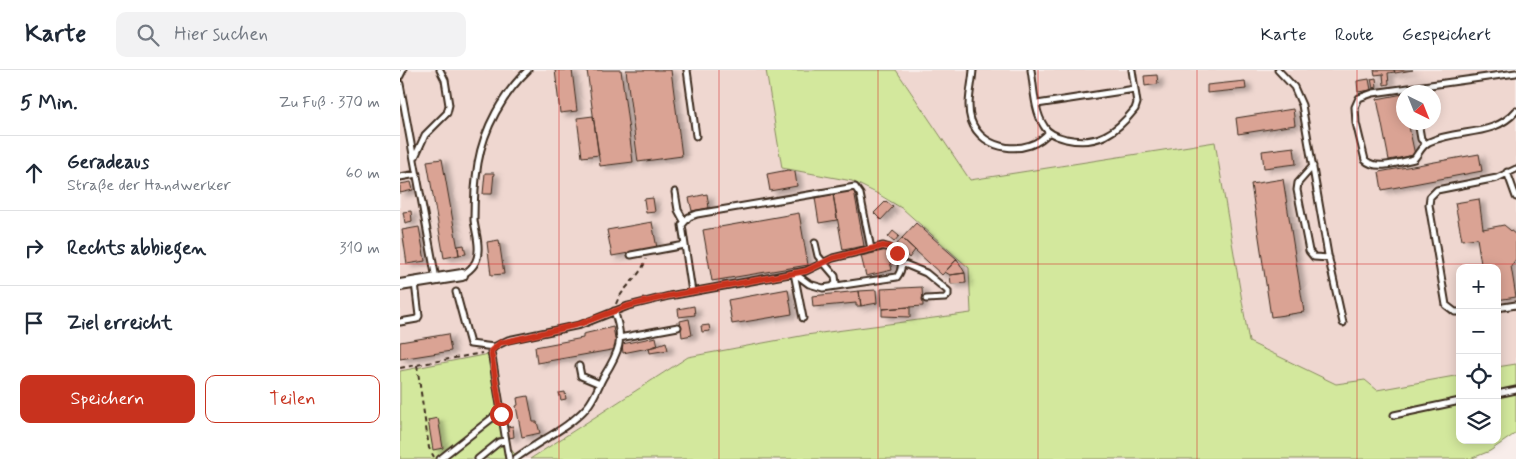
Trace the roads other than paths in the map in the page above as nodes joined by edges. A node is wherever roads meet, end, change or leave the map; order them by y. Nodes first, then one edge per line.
1 (403, 70) edge
2 (440, 70) edge
3 (528, 70) edge
4 (687, 70) edge
5 (973, 70) edge
6 (1031, 70) edge
7 (1132, 70) edge
8 (1278, 70) edge
9 (1514, 71) edge
10 (400, 76) edge
11 (400, 84) edge
12 (1440, 85) edge
13 (1135, 89) junction
14 (1396, 91) edge
15 (1037, 104) junction
16 (1516, 111) edge
17 (1419, 130) edge
18 (1049, 132) junction
19 (696, 136) dead end
20 (1426, 144) junction
21 (414, 158) junction
22 (1313, 166) junction
23 (1516, 169) edge
24 (1507, 172) junction
25 (417, 174) junction
26 (400, 177) edge
27 (675, 192) dead end
28 (1516, 197) edge
29 (684, 221) junction
30 (815, 244) dead end
31 (685, 245) junction
32 (871, 248) junction
33 (631, 255) dead end
34 (1329, 258) junction
35 (821, 262) junction
36 (902, 263) junction
37 (794, 273) junction
38 (462, 275) joint
39 (436, 280) junction
40 (415, 283) junction
41 (400, 285) edge
42 (833, 286) junction
43 (456, 292) dead end
44 (692, 292) junction
45 (926, 298) dead end
46 (1516, 305) edge
47 (1501, 307) edge
48 (615, 311) junction
49 (1456, 312) edge
50 (803, 318) dead end
51 (400, 322) edge
52 (1343, 323) dead end
53 (678, 328) dead end
54 (619, 338) junction
55 (493, 349) junction
56 (579, 366) dead end
57 (600, 384) junction
58 (1516, 390) edge
59 (1501, 393) edge
60 (1456, 402) edge
61 (501, 414) junction
62 (1394, 415) dead end
63 (505, 441) junction
64 (440, 459) edge
65 (478, 459) edge
66 (509, 459) edge
67 (515, 459) edge

1 - 10 lane
2 - 21 lane
3 - 38 lane
4 - 19 lane
5 - 18 lane
6 - 15 lane
7 - 13 lane
8 - 22 lane
9 - 12 lane
11 - 21 lane
13 - 15 lane
13 - 18 lane
14 - 20 lane
15 - 18 lane
16 - 20 lane
17 - 20 lane
21 - 25 lane
22 - 34 lane
22 - 34 lane
23 - 24 lane
24 - 28 lane
24 - 49 lane
25 - 26 lane
25 - 39 lane
27 - 29 lane
29 - 31 lane
29 - 32 lane
30 - 35 lane
31 - 33 lane
31 - 44 lane
32 - 35 lane
32 - 36 lane
34 - 52 lane
35 - 37 lane
35 - 42 lane
36 - 42 lane
36 - 45 lane
37 - 42 lane
37 - 44 lane
37 - 50 lane
38 - 39 street
39 - 40 street
40 - 41 street
40 - 51 lane
43 - 55 lane
44 - 48 lane
46 - 47 lane
48 - 54 lane
48 - 55 lane
53 - 54 lane
54 - 57 lane
55 - 61 lane
56 - 57 lane
57 - 67 lane
58 - 59 lane
60 - 62 lane
61 - 63 lane
61 - 64 lane
63 - 65 lane
63 - 66 lane

